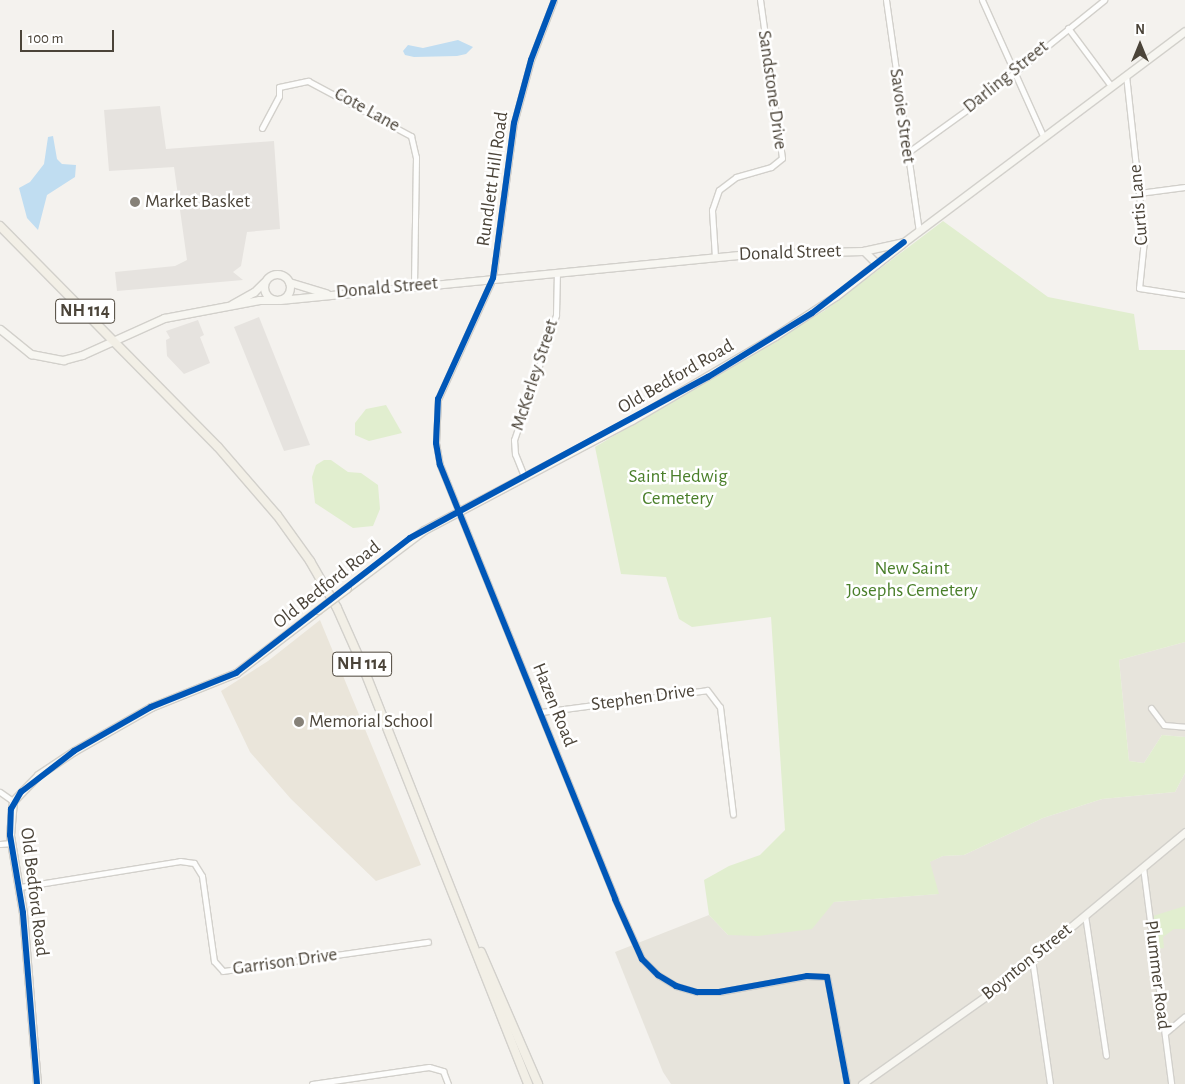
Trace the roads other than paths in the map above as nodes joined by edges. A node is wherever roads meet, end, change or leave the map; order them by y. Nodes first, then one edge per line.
1 (554, 0) edge
2 (760, 0) edge
3 (886, 0) edge
4 (982, 0) edge
5 (1104, 0) edge
6 (1068, 28) junction
7 (1185, 31) edge
8 (1014, 72) junction
9 (1126, 75) junction
10 (1111, 86) junction
11 (262, 128) dead end
12 (1044, 138) junction
13 (907, 153) junction
14 (1185, 187) edge
15 (1140, 193) junction
16 (0, 226) edge
17 (919, 232) junction
18 (904, 242) junction
19 (863, 251) junction
20 (715, 256) junction
21 (877, 264) junction
22 (557, 272) junction
23 (493, 278) junction
24 (265, 280) junction
25 (290, 282) junction
26 (414, 285) junction
27 (326, 294) junction
28 (1185, 295) edge
29 (278, 300) junction
30 (228, 306) junction
31 (0, 329) edge
32 (114, 339) junction
33 (524, 476) junction
34 (459, 510) junction
35 (1151, 708) dead end
36 (541, 712) junction
37 (1185, 727) edge
38 (0, 792) edge
39 (13, 801) junction
40 (733, 814) dead end
41 (1185, 832) edge
42 (12, 842) junction
43 (0, 844) edge
44 (1143, 867) junction
45 (20, 886) junction
46 (459, 907) junction
47 (1085, 915) junction
48 (428, 942) dead end
49 (1032, 959) junction
50 (1185, 1016) edge
51 (1165, 1033) junction
52 (1106, 1055) dead end
53 (37, 1084) edge
54 (312, 1084) edge
55 (448, 1084) edge
56 (528, 1084) edge
57 (538, 1084) edge
58 (847, 1084) edge
59 (862, 1084) edge
60 (1050, 1084) edge
61 (1171, 1084) edge

1 - 23 street, Rundlett Hill Road
2 - 20 street, Sandstone Drive
3 - 13 street, Savoie Street
4 - 8 street
5 - 6 street, Darling Street
6 - 8 street, Darling Street
6 - 10 street
7 - 9 street, Donald Street
8 - 12 street
8 - 13 street, Darling Street
9 - 10 street, Donald Street
9 - 15 street, Curtis Lane
10 - 12 street, Donald Street
11 - 26 street, Cote Lane
12 - 17 street, Donald Street
13 - 17 street, Savoie Street
14 - 15 street
15 - 28 street, Curtis Lane
16 - 32 main road, NH 114
17 - 18 street, Donald Street
18 - 19 street, Donald Street
18 - 21 street, Old Bedford Road
19 - 20 street, Donald Street
19 - 21 street
20 - 22 street, Donald Street
21 - 33 street, Old Bedford Road
22 - 23 street, Donald Street
22 - 33 street, McKerley Street
23 - 26 street, Donald Street
23 - 34 street, Hazen Road
24 - 25 street, Donald Street
24 - 29 street
24 - 30 street, Donald Street
25 - 27 street, Donald Street
25 - 29 street
26 - 27 street, Donald Street
27 - 29 street, Donald Street
29 - 30 street, Donald Street
30 - 32 street, Donald Street
31 - 32 street, Donald Street
32 - 46 main road, NH 114
33 - 34 street, Old Bedford Road
34 - 36 street, Hazen Road
34 - 39 street, Old Bedford Road, bridge
35 - 37 street
36 - 40 street, Stephen Drive
36 - 58 street, Hazen Road
38 - 39 street
39 - 42 street, Old Bedford Road
41 - 44 street, Boynton Street
42 - 43 street
42 - 45 street, Old Bedford Road
44 - 47 street, Boynton Street
44 - 51 street, Plummer Road
45 - 48 street, Garrison Drive
45 - 53 street, Old Bedford Road
46 - 56 main road, NH 114
46 - 57 main road, NH 114
47 - 49 street, Boynton Street
47 - 52 street
49 - 59 street, Boynton Street
49 - 60 street
50 - 51 street
51 - 61 street, Plummer Road
54 - 55 street

